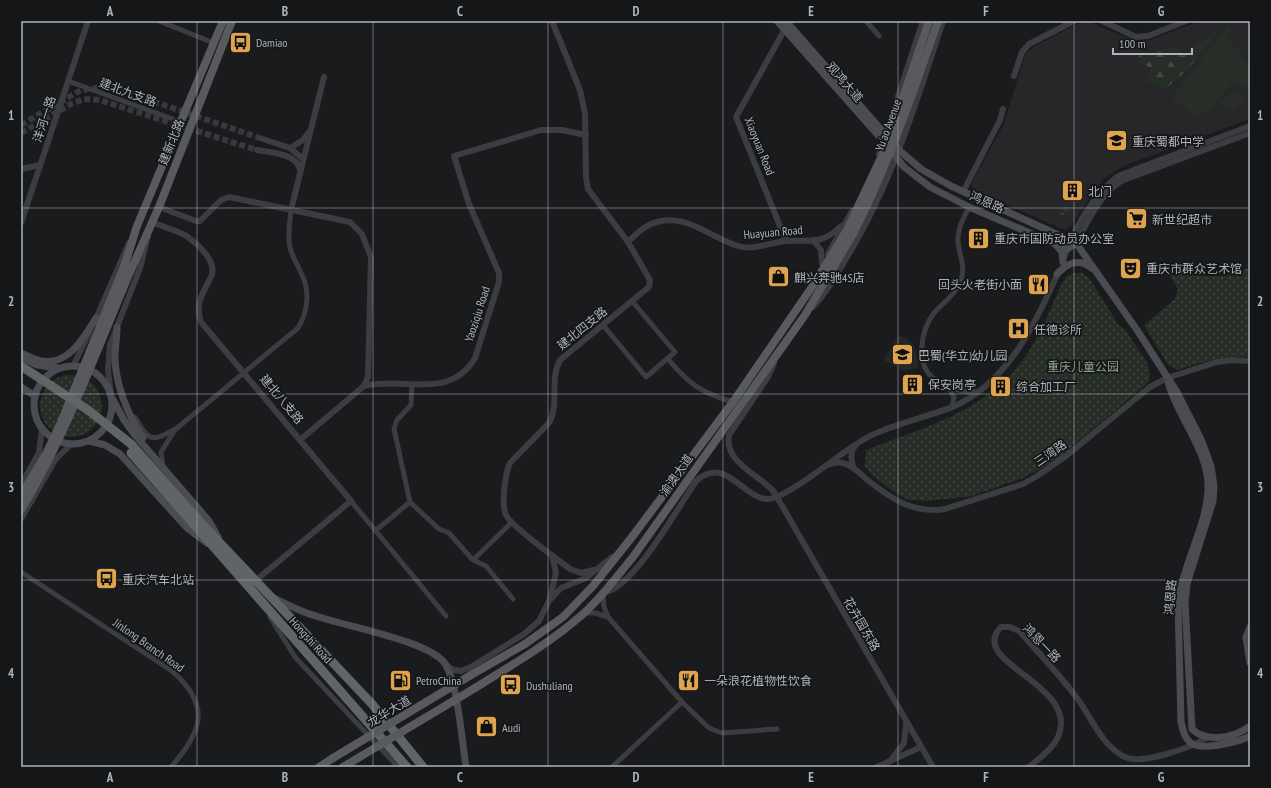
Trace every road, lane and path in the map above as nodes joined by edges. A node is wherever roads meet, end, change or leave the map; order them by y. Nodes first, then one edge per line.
1 (88, 21) edge
2 (159, 21) edge
3 (223, 21) edge
4 (232, 21) edge
5 (552, 21) edge
6 (777, 21) edge
7 (866, 21) edge
8 (923, 21) edge
9 (930, 21) edge
10 (938, 21) edge
11 (943, 21) edge
12 (1074, 21) edge
13 (1102, 21) edge
14 (1186, 21) edge
15 (787, 24) edge
16 (879, 36) dead end
17 (214, 43) junction
18 (1014, 76) dead end
19 (324, 77) dead end
20 (68, 81) junction
21 (1004, 109) dead end
22 (181, 122) junction
23 (1250, 126) edge
24 (312, 127) junction
25 (1250, 133) edge
26 (887, 134) junction
27 (586, 135) junction
28 (260, 138) tunnel mouth
29 (884, 142) junction
30 (290, 148) junction
31 (256, 150) tunnel mouth
32 (900, 151) junction
33 (304, 159) junction
34 (896, 160) junction
35 (40, 165) junction
36 (21, 169) edge
37 (300, 171) junction
38 (870, 174) junction
39 (886, 182) junction
40 (963, 192) junction
41 (159, 207) junction
42 (969, 207) junction
43 (291, 210) junction
44 (21, 223) edge
45 (151, 225) junction
46 (137, 226) junction
47 (849, 229) junction
48 (813, 240) junction
49 (786, 241) junction
50 (1073, 241) junction
51 (628, 242) junction
52 (1054, 243) junction
53 (1068, 248) junction
54 (1063, 262) junction
55 (822, 264) junction
56 (1097, 273) junction
57 (1057, 274) junction
58 (632, 301) junction
59 (797, 309) junction
60 (805, 315) junction
61 (96, 318) junction
62 (603, 325) junction
63 (117, 327) junction
64 (780, 350) junction
65 (21, 353) edge
66 (21, 357) edge
67 (668, 358) junction
68 (1250, 361) edge
69 (21, 366) edge
70 (73, 366) junction
71 (60, 368) junction
72 (368, 370) junction
73 (244, 372) junction
74 (21, 374) edge
75 (1167, 378) junction
76 (380, 383) junction
77 (412, 384) junction
78 (21, 386) edge
79 (364, 386) junction
80 (948, 387) junction
81 (979, 391) junction
82 (35, 396) junction
83 (111, 396) junction
84 (125, 401) junction
85 (732, 402) junction
86 (952, 407) junction
87 (42, 427) junction
88 (177, 428) junction
89 (301, 439) junction
90 (89, 441) junction
91 (71, 444) junction
92 (856, 444) junction
93 (151, 452) junction
94 (163, 466) junction
95 (825, 466) junction
96 (854, 469) junction
97 (21, 485) edge
98 (21, 495) edge
99 (777, 497) junction
100 (351, 502) junction
101 (410, 502) junction
102 (21, 510) edge
103 (21, 519) edge
104 (512, 522) junction
105 (200, 527) junction
106 (375, 531) junction
107 (218, 548) junction
108 (623, 548) junction
109 (552, 555) junction
110 (473, 560) junction
111 (598, 569) junction
112 (21, 572) edge
113 (255, 581) junction
114 (603, 593) junction
115 (269, 595) junction
116 (512, 599) dead end
117 (549, 602) junction
118 (263, 606) junction
119 (584, 613) junction
120 (446, 616) dead end
121 (608, 617) junction
122 (1250, 627) edge
123 (1250, 663) edge
124 (446, 665) junction
125 (472, 675) joint
126 (475, 688) joint
127 (682, 702) junction
128 (906, 722) junction
129 (1250, 726) edge
130 (777, 729) dead end
131 (1250, 736) edge
132 (1206, 738) junction
133 (1194, 745) junction
134 (922, 747) junction
135 (889, 762) junction
136 (172, 767) edge
137 (319, 767) edge
138 (343, 767) edge
139 (398, 767) edge
140 (407, 767) edge
141 (423, 767) edge
142 (466, 767) edge
143 (612, 767) edge
144 (878, 767) edge
145 (933, 767) edge
146 (1029, 767) edge

1 - 20 street, 洋河一路
2 - 17 street
3 - 17 main road, 建新北路
4 - 41 main road, 建新北路
5 - 27 street, 建北四支路
6 - 15 main road, 观鸿大道
7 - 16 street
8 - 26 street
9 - 47 main road, Yu'ao Avenue, bridge
10 - 47 main road, Yu'ao Avenue, bridge
11 - 32 street
12 - 18 street
13 - 14 street
15 - 26 main road, 观鸿大道
15 - 29 main road, 观鸿大道
15 - 49 street, Xiaoyuan Road
17 - 22 main road, 建新北路
19 - 24 street
20 - 22 street, 建北九支路
20 - 35 street, 洋河一路
21 - 40 street
22 - 46 main road, 建新北路
23 - 50 street
24 - 30 street
24 - 33 street
25 - 50 street
26 - 29 street
26 - 32 main road, 观鸿大道
27 - 51 street, 建北四支路
27 - 77 street, Yaoziqiu Road
28 - 30 street
29 - 34 main road, 观鸿大道
29 - 38 street
30 - 33 street
31 - 37 street
32 - 34 street
32 - 40 main road, 鸿恩路
33 - 37 street
34 - 39 street
34 - 42 main road, 鸿恩路
35 - 36 street
35 - 44 street, 洋河一路
37 - 43 street
38 - 39 street
38 - 47 street
39 - 60 street
40 - 50 main road, 鸿恩路
41 - 43 street
41 - 45 main road, 建新北路
42 - 52 main road, 鸿恩路
42 - 80 street
43 - 72 street
43 - 73 street
45 - 63 street
45 - 73 street, 建北八支路
45 - 102 main road, 建新北路, bridge
46 - 61 street
46 - 98 main road, 建新北路, bridge
47 - 48 street, Huayuan Road
47 - 55 street
47 - 59 main road, 渝澳大道
47 - 60 main road, 渝澳大道
48 - 49 street, Huayuan Road
48 - 55 street
49 - 51 street, Huayuan Road
50 - 53 main road
50 - 56 main road, 鸿恩路
51 - 58 street, 建北四支路
52 - 53 main road, 鸿恩路
52 - 54 main road
53 - 54 street
54 - 57 street
55 - 59 street
56 - 57 main road
56 - 75 main road, 鸿恩路
57 - 81 street
58 - 62 street, 建北四支路
58 - 67 street
59 - 85 main road, 渝澳大道
60 - 64 main road, 渝澳大道
61 - 65 main road
61 - 70 street
62 - 67 street
62 - 104 street, 建北四支路
63 - 83 street
63 - 84 main road
64 - 99 street, 花卉园东路
64 - 114 main road, 渝澳大道
66 - 71 main road
67 - 85 street
68 - 75 street, 三湾路
69 - 105 highway, bridge
70 - 71 main road
70 - 83 main road
71 - 82 main road
72 - 76 street
72 - 79 street
73 - 88 street
73 - 89 street, 建北八支路
74 - 105 highway, bridge
75 - 96 street, 三湾路
75 - 132 main road, 鸿恩路
75 - 133 main road, 鸿恩路
76 - 77 street, Yaoziqiu Road
76 - 79 street, Yaoziqiu Road
77 - 101 street
78 - 82 main road
79 - 89 street
80 - 81 street
80 - 86 street
81 - 86 street
82 - 87 main road
83 - 90 main road
83 - 93 main road
84 - 88 street
84 - 93 main road
85 - 108 main road, 渝澳大道
86 - 92 street
87 - 91 main road
87 - 97 street
88 - 94 street
89 - 100 street, 建北八支路
90 - 91 main road
90 - 107 main road
91 - 103 street
92 - 95 street
92 - 96 street
93 - 94 main road
94 - 107 main road
95 - 96 street
95 - 99 street
99 - 114 street
99 - 128 street, 花卉园东路
100 - 106 street
100 - 113 street
101 - 106 street
101 - 110 street
104 - 109 street, 建北四支路
104 - 110 street
105 - 107 highway, Hongshi Road
106 - 120 street
107 - 113 highway, Hongshi Road
107 - 118 highway, Hongshi Road
108 - 111 street
108 - 125 main road, 渝澳大道
109 - 111 street, 建北四支路
109 - 117 street
110 - 116 street
111 - 117 street
112 - 136 street, Jinlong Branch Road
113 - 115 highway, Hongshi Road
114 - 119 main road, 渝澳大道
114 - 121 street
115 - 124 main road, Hongshi Road
115 - 141 highway, Hongshi Road
117 - 124 street
118 - 139 street
118 - 140 highway, Hongshi Road
119 - 121 street
119 - 126 main road, 渝澳大道
121 - 127 street
122 - 123 main road
124 - 142 main road
125 - 137 main road, 龙华大道, bridge
126 - 138 main road, 龙华大道, bridge
127 - 130 street
127 - 143 street
128 - 134 street
128 - 135 street
129 - 132 main road
131 - 133 main road
132 - 133 street, 鸿恩一路
133 - 146 street, 鸿恩一路
134 - 135 street
134 - 145 street
135 - 144 street

